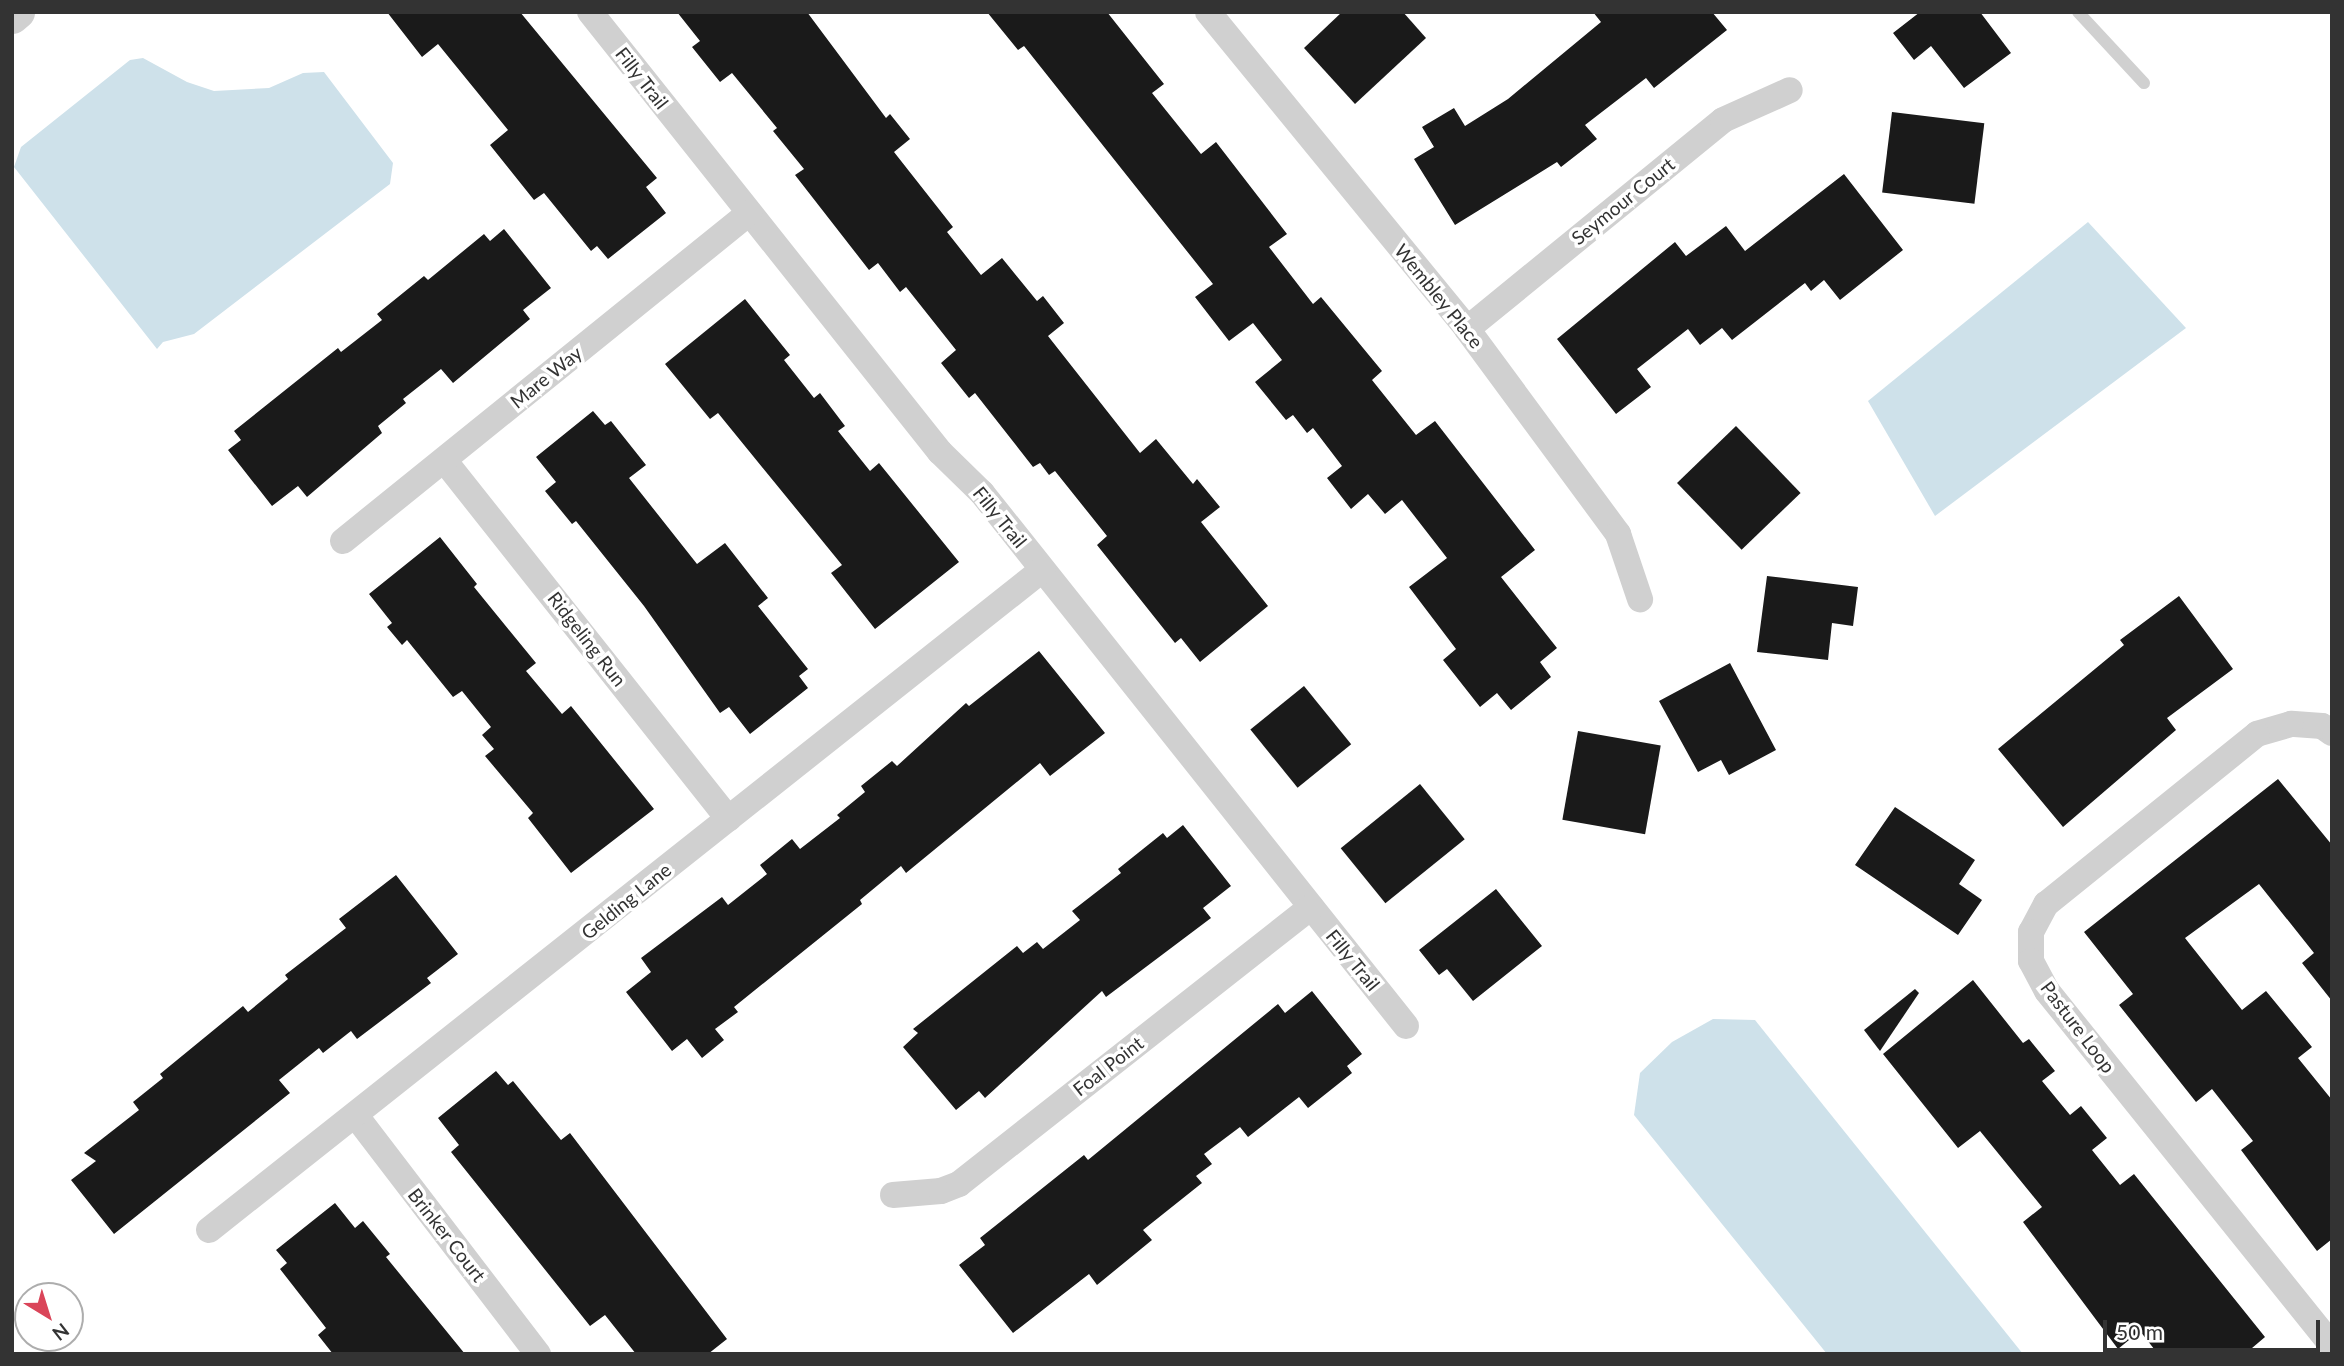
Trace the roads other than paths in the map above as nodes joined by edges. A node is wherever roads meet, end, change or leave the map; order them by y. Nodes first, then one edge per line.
1 (18, 12) edge
2 (590, 12) edge
3 (2078, 12) edge
4 (1210, 13) edge
5 (12, 17) edge
6 (2144, 83) dead end
7 (1790, 90) dead end
8 (749, 213) junction
9 (1467, 329) junction
10 (444, 460) junction
11 (343, 541) dead end
12 (1042, 570) junction
13 (1640, 599) dead end
14 (2332, 733) edge
15 (729, 819) junction
16 (1311, 907) junction
17 (1406, 1026) dead end
18 (356, 1116) junction
19 (893, 1195) dead end
20 (209, 1230) dead end
21 (2332, 1345) edge
22 (538, 1354) edge

1 - 5 street
2 - 8 street, Filly Trail
3 - 6 lane
4 - 9 street, Wembley Place
7 - 9 street, Seymour Court
8 - 10 street, Mare Way
8 - 12 street, Filly Trail
9 - 13 street, Wembley Place
10 - 11 street, Mare Way
10 - 15 street, Ridgeling Run
12 - 15 street, Gelding Lane
12 - 16 street, Filly Trail
14 - 21 street, Pasture Loop
15 - 18 street, Gelding Lane
16 - 17 street, Filly Trail
16 - 19 street, Foal Point
18 - 20 street, Gelding Lane
18 - 22 street, Brinker Court

